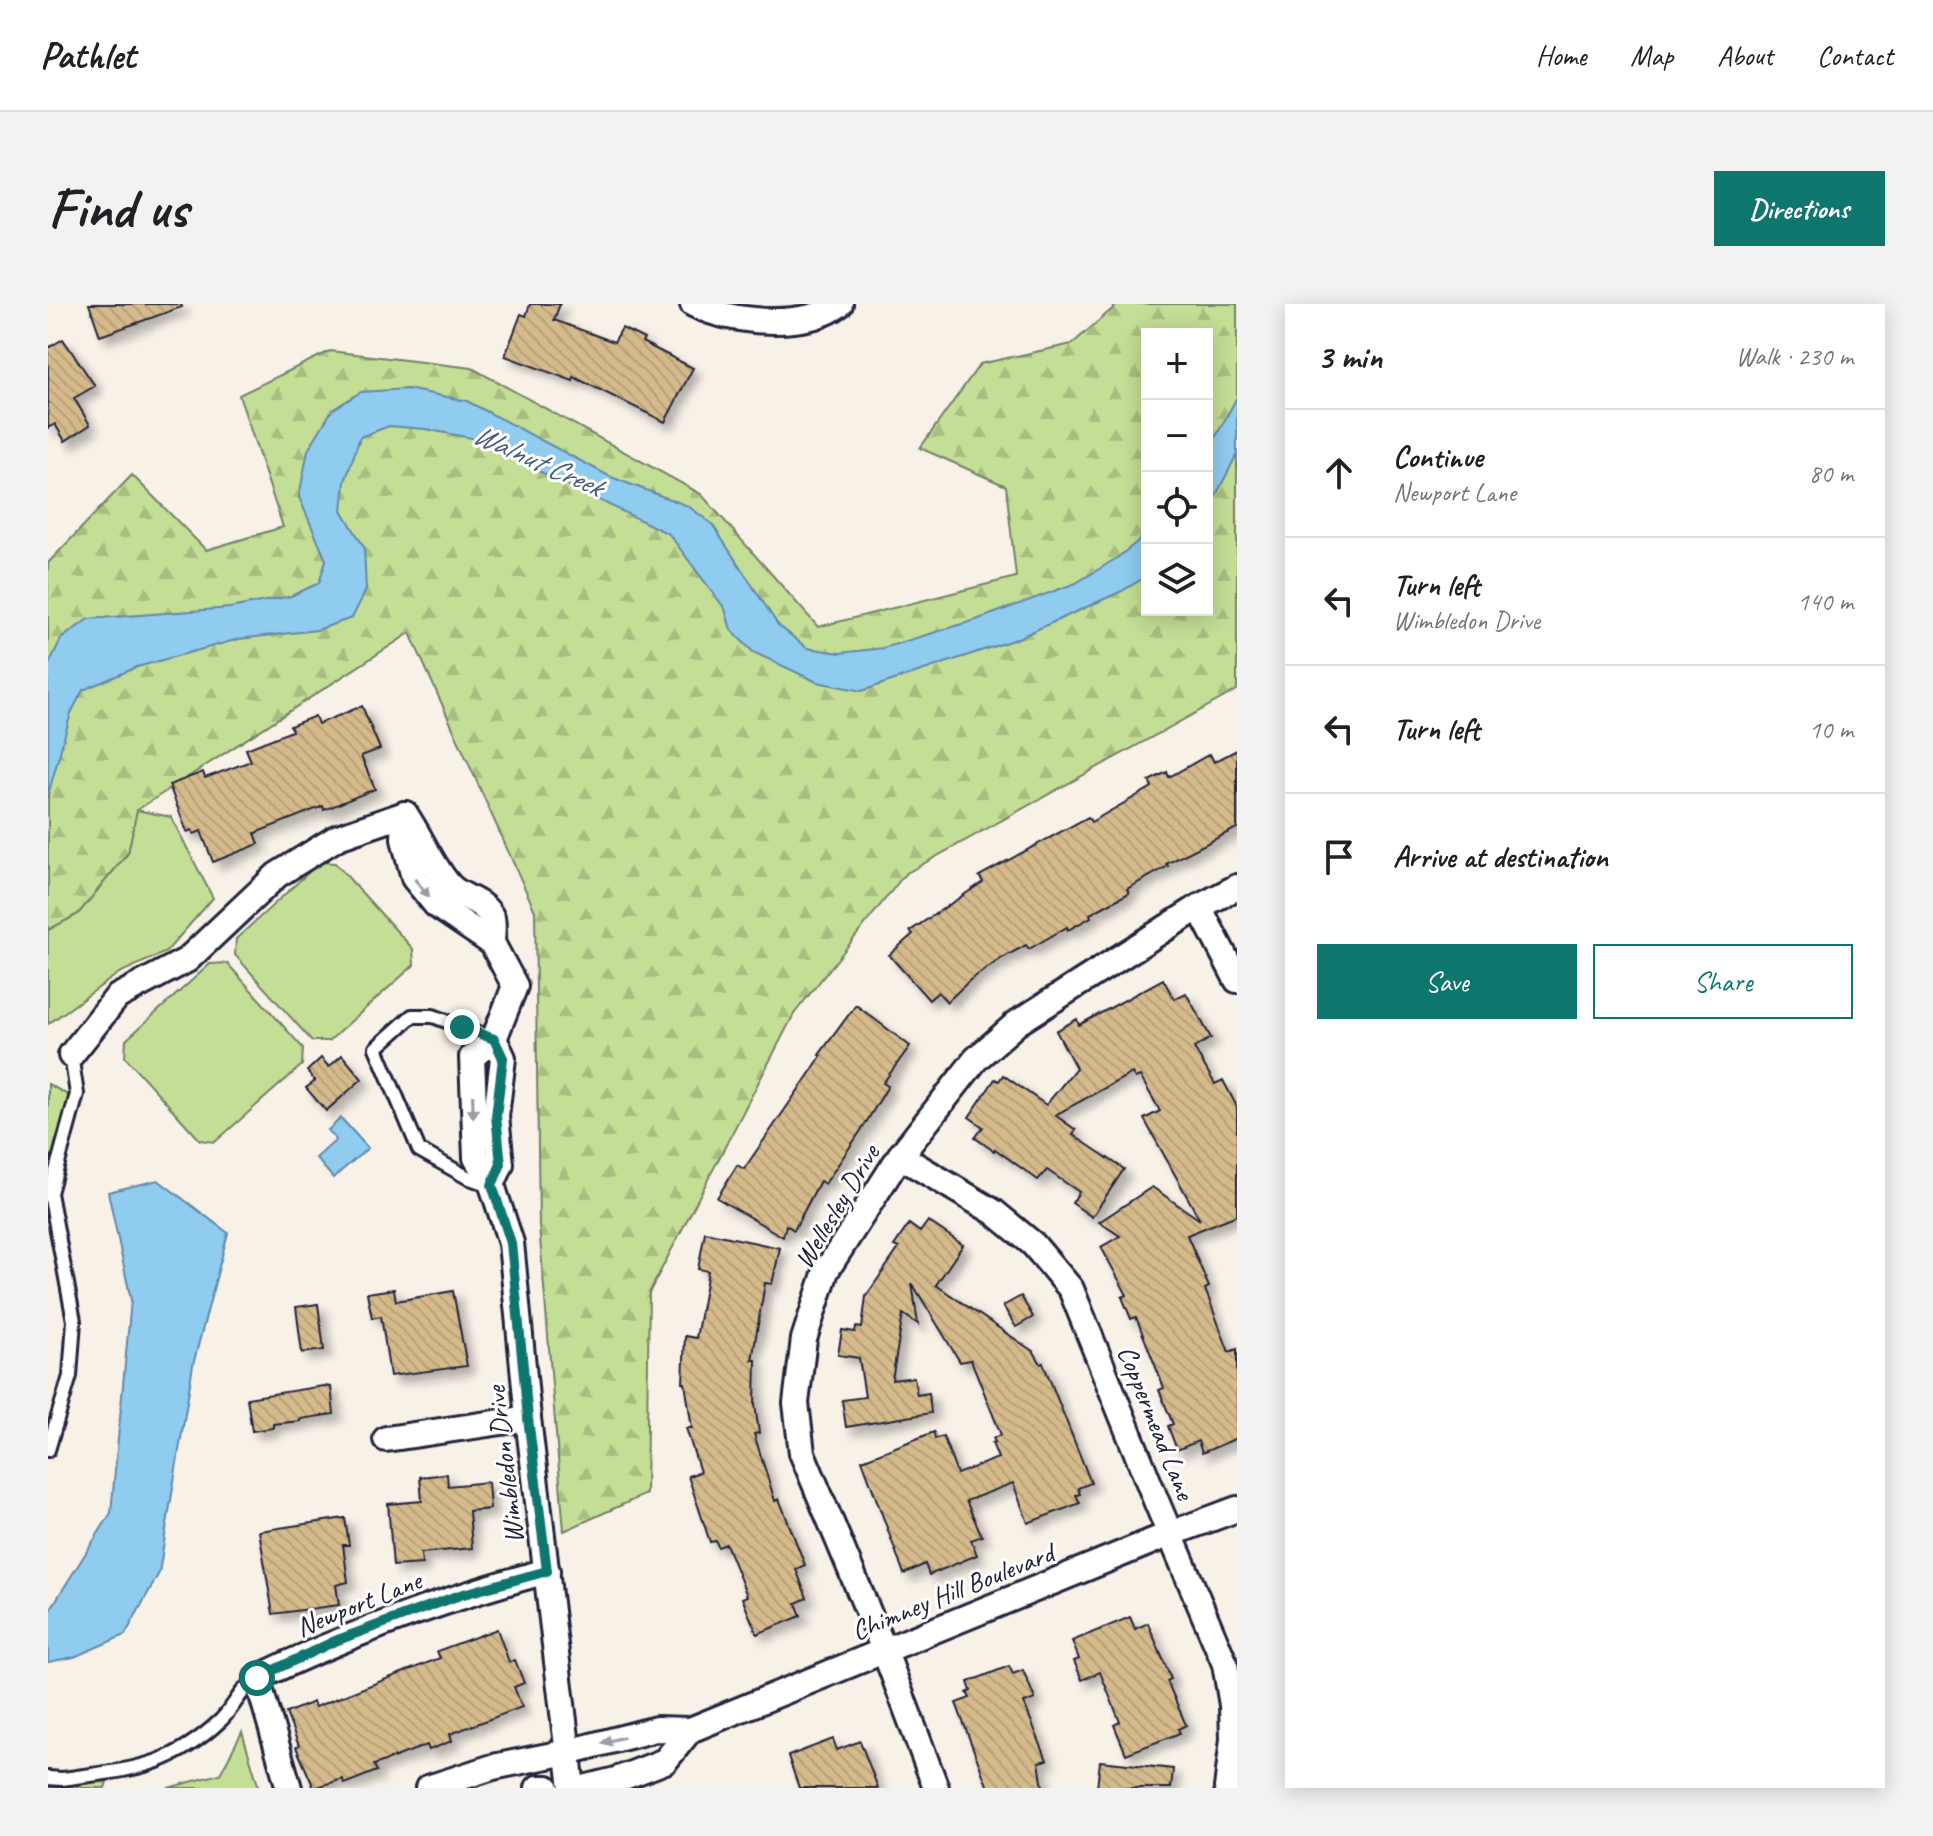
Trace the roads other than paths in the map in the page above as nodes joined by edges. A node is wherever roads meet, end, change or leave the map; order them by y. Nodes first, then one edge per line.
1 (693, 304) edge
2 (840, 304) edge
3 (1237, 887) edge
4 (1199, 907) junction
5 (1237, 980) edge
6 (494, 1039) junction
7 (71, 1055) joint
8 (900, 1156) junction
9 (492, 1185) junction
10 (528, 1418) junction
11 (386, 1439) dead end
12 (48, 1450) edge
13 (1237, 1509) edge
14 (1170, 1534) junction
15 (547, 1571) junction
16 (885, 1652) junction
17 (257, 1678) junction
18 (690, 1730) junction
19 (568, 1752) junction
20 (48, 1778) edge
21 (289, 1788) edge
22 (428, 1788) edge
23 (538, 1788) edge
24 (547, 1788) edge
25 (572, 1788) edge
26 (584, 1788) edge
27 (936, 1788) edge
28 (1227, 1788) edge

1 - 2 street
3 - 4 street, Wellesley Drive
4 - 5 street
4 - 8 street, Wellesley Drive
6 - 7 street
6 - 9 street, Wimbledon Drive
6 - 9 lane
7 - 12 lane
8 - 14 street, Coppermead Lane
8 - 16 street, Wellesley Drive
9 - 10 street, Wimbledon Drive
10 - 11 street
10 - 15 street, Wimbledon Drive
13 - 14 street, Chimney Hill Boulevard
14 - 16 street, Chimney Hill Boulevard
14 - 28 street, Coppermead Lane
15 - 17 street, Newport Lane
15 - 19 street, Wimbledon Drive
16 - 18 street, Chimney Hill Boulevard
16 - 27 street, Wellesley Drive
17 - 20 lane
17 - 21 street
18 -> 19 street, Chimney Hill Boulevard
18 - 26 street, Chimney Hill Boulevard
19 - 22 street, Chimney Hill Boulevard
19 - 25 street, Wimbledon Drive
23 - 24 street

